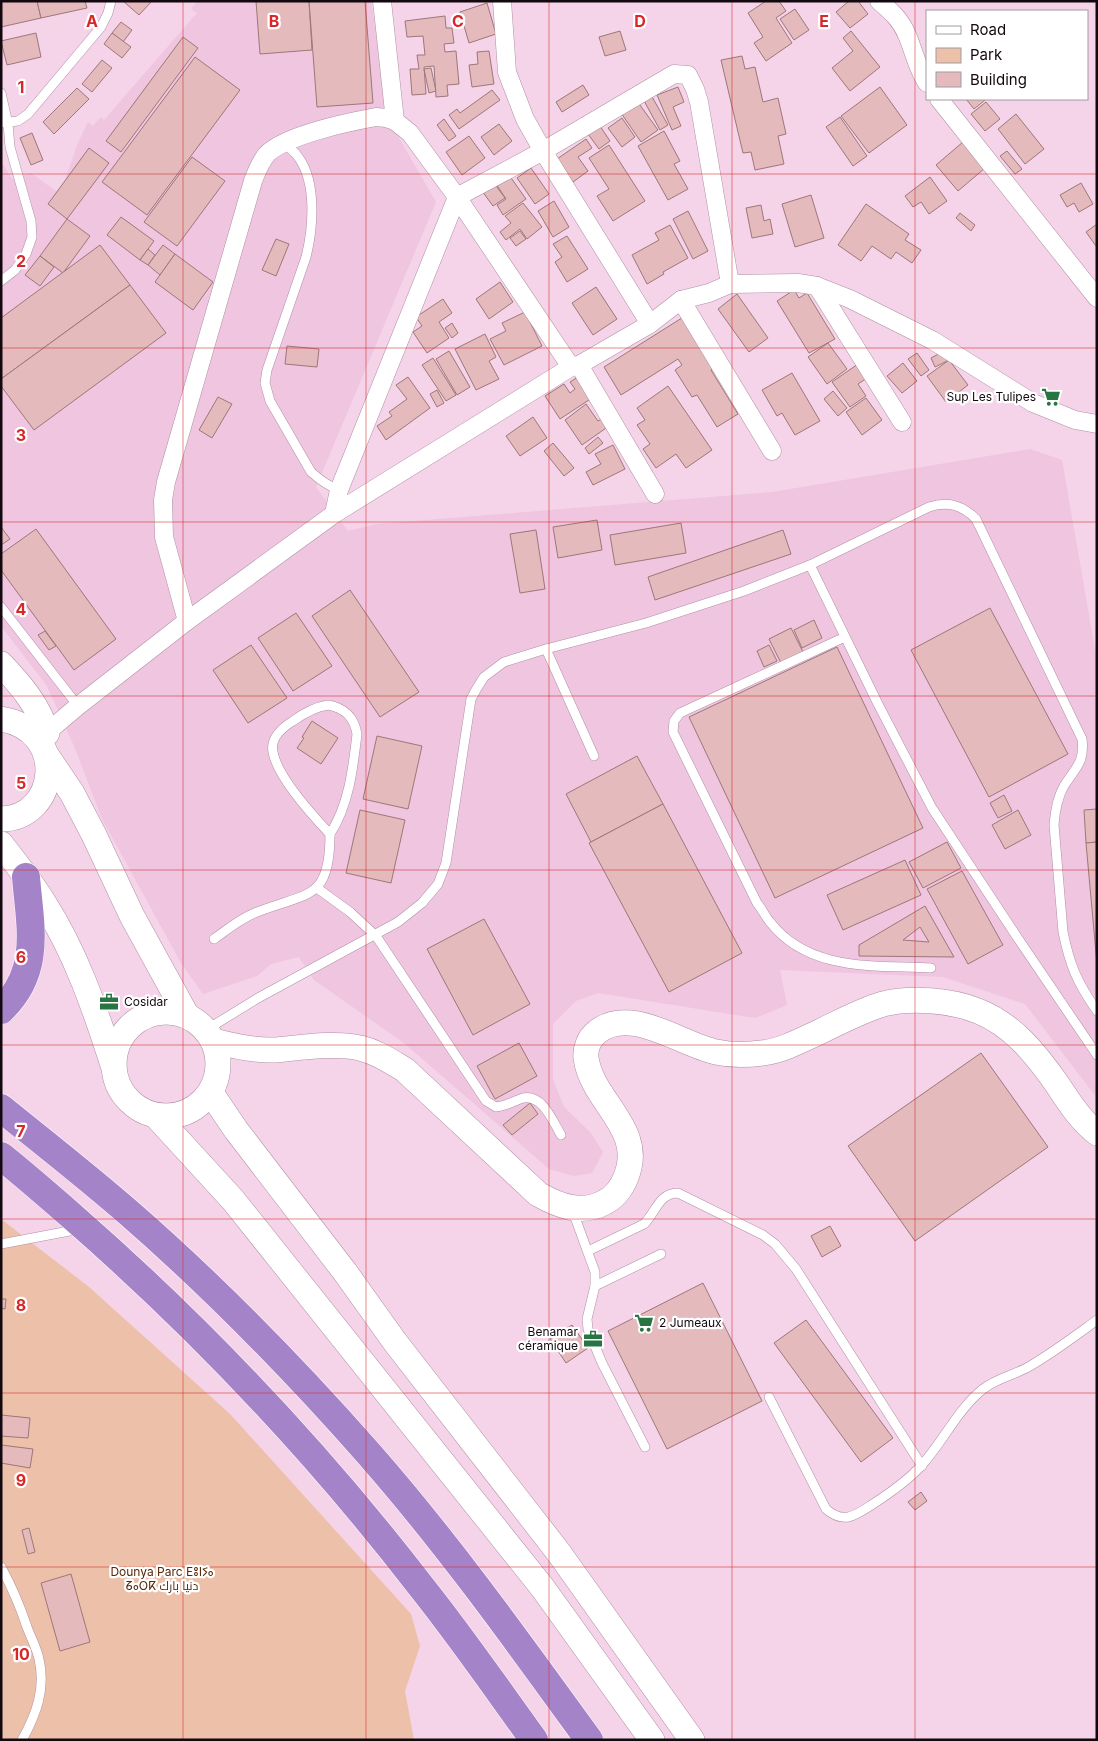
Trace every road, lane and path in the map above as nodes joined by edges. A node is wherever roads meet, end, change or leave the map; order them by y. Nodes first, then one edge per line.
1 (111, 1) edge
2 (382, 1) edge
3 (502, 1) edge
4 (879, 1) edge
5 (926, 80) edge
6 (1, 94) edge
7 (941, 100) edge
8 (395, 121) junction
9 (5, 124) edge
10 (282, 142) junction
11 (542, 151) junction
12 (457, 197) junction
13 (1, 281) edge
14 (730, 284) junction
15 (817, 286) junction
16 (1097, 298) edge
17 (681, 300) junction
18 (650, 324) junction
19 (575, 366) junction
20 (902, 422) dead end
21 (1097, 424) edge
22 (772, 451) dead end
23 (339, 490) junction
24 (655, 494) dead end
25 (334, 514) junction
26 (810, 566) junction
27 (1, 607) edge
28 (186, 621) junction
29 (845, 637) junction
30 (546, 648) junction
31 (1, 664) edge
32 (78, 706) junction
33 (1, 720) edge
34 (44, 743) junction
35 (594, 756) dead end
36 (1, 819) edge
37 (330, 834) junction
38 (1, 844) edge
39 (26, 877) junction
40 (318, 888) junction
41 (376, 936) junction
42 (214, 939) dead end
43 (931, 968) dead end
44 (1, 1010) edge
45 (1097, 1011) edge
46 (202, 1029) junction
47 (273, 1050) junction
48 (1097, 1055) edge
49 (113, 1066) junction
50 (214, 1084) junction
51 (1, 1108) edge
52 (156, 1116) junction
53 (1097, 1133) edge
54 (561, 1136) dead end
55 (1, 1156) edge
56 (572, 1209) junction
57 (85, 1228) junction
58 (1, 1244) edge
59 (588, 1252) junction
60 (661, 1254) dead end
61 (595, 1286) junction
62 (1097, 1320) edge
63 (769, 1397) dead end
64 (645, 1447) dead end
65 (922, 1466) junction
66 (1, 1567) edge
67 (22, 1740) edge
68 (534, 1740) edge
69 (589, 1740) edge
70 (652, 1740) edge
71 (692, 1740) edge

1 - 9 lane
2 - 8 street
3 - 11 street
4 - 5 street
6 - 9 lane
7 - 16 street
8 - 10 street
8 - 12 street
9 - 13 lane
10 - 23 lane
10 - 28 street
11 - 12 street
11 - 14 street
11 - 18 street
12 - 19 street
12 - 23 street
14 - 15 street
14 - 17 street
15 - 20 street
15 - 21 street
17 - 18 street
17 - 22 street
18 - 19 street
19 - 24 street
19 - 25 street
23 - 25 street
25 - 28 street
26 - 29 lane
26 - 30 lane
26 - 45 lane
27 - 32 lane
28 - 32 street
29 - 43 lane
29 - 48 lane
30 - 35 lane
30 - 41 lane
31 - 34 main road
32 - 34 street
33 - 34 main road
34 - 36 main road
34 - 46 main road
37 - 37 lane
37 - 40 lane
38 - 39 main road
39 - 44 highway
39 - 49 main road
40 - 41 lane
40 - 42 lane
41 - 46 lane
41 - 54 lane
46 - 47 main road
46 - 49 main road
46 - 50 main road
47 - 50 main road
47 - 56 main road
49 - 52 main road
50 - 52 main road
50 - 71 main road
51 - 69 highway
52 - 70 main road
53 - 56 main road
55 - 57 highway
56 - 59 lane
57 - 58 lane
57 - 68 highway
59 - 61 lane
59 - 65 lane
60 - 61 lane
61 - 64 lane
62 - 65 lane
63 - 65 lane
66 - 67 lane

